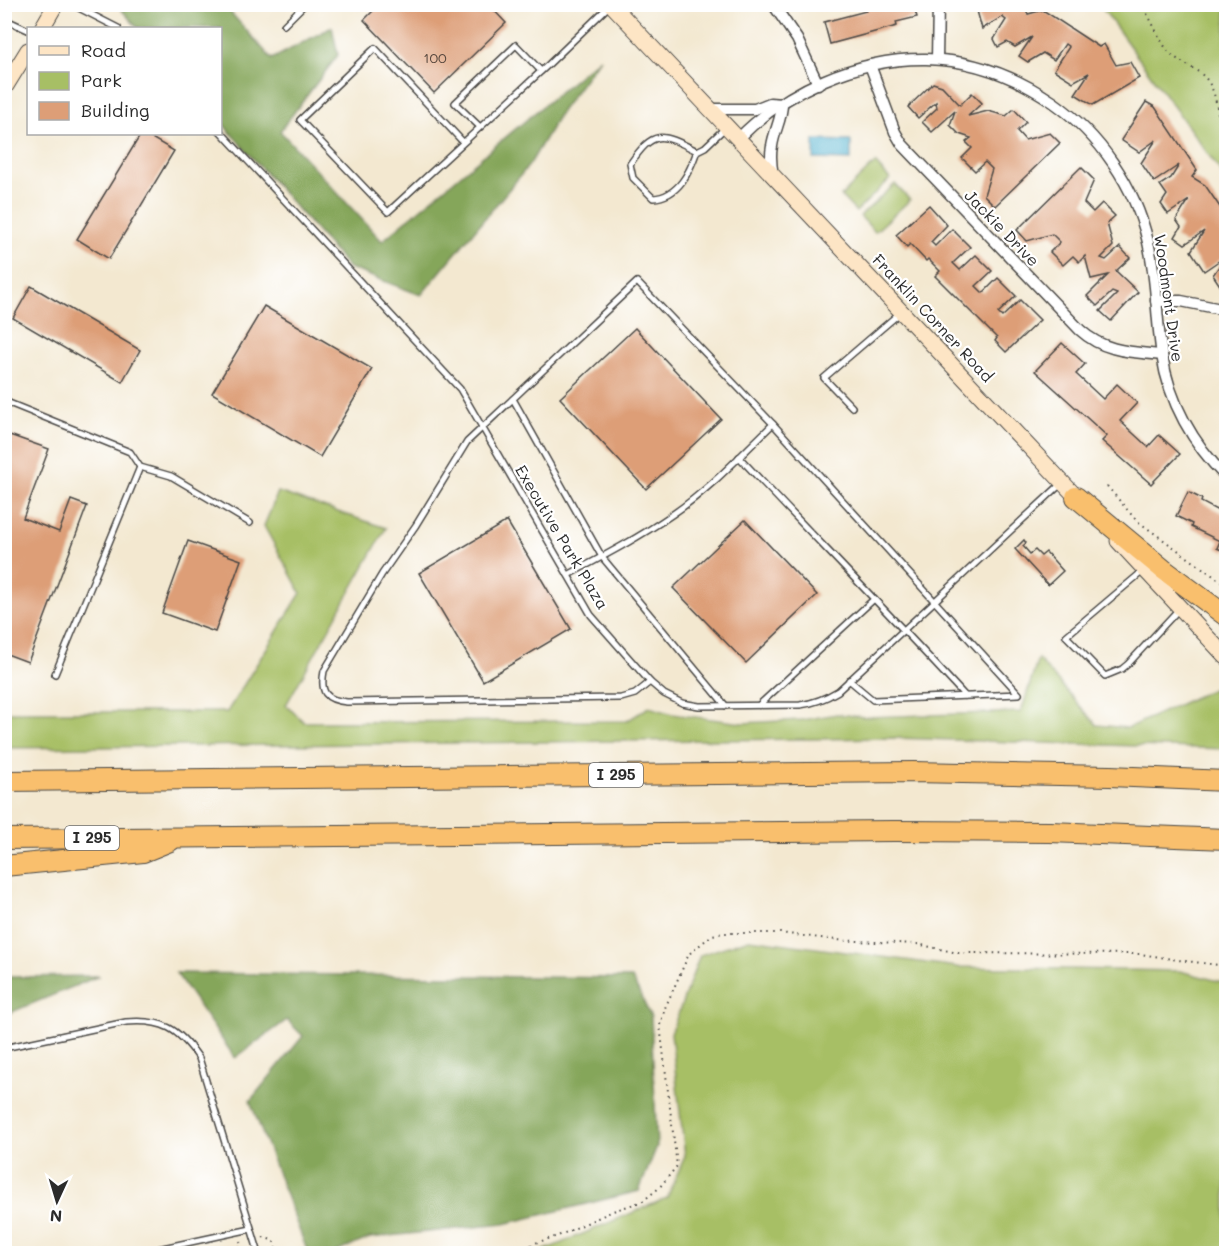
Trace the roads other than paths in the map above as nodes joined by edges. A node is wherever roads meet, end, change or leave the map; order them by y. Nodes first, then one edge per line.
1 (56, 4) edge
2 (71, 4) edge
3 (305, 4) edge
4 (611, 4) edge
5 (773, 4) edge
6 (938, 4) edge
7 (4, 19) edge
8 (284, 25) dead end
9 (43, 27) edge
10 (116, 27) edge
11 (27, 30) edge
12 (27, 52) edge
13 (937, 59) junction
14 (870, 65) junction
15 (541, 71) junction
16 (818, 84) junction
17 (4, 89) edge
18 (782, 104) junction
19 (709, 109) junction
20 (479, 126) junction
21 (726, 127) junction
22 (222, 133) edge
23 (738, 140) junction
24 (463, 142) junction
25 (697, 151) junction
26 (773, 176) junction
27 (1156, 301) junction
28 (1227, 310) edge
29 (902, 311) junction
30 (1162, 355) junction
31 (513, 399) junction
32 (4, 401) edge
33 (852, 407) dead end
34 (773, 424) junction
35 (482, 428) junction
36 (739, 457) junction
37 (140, 467) junction
38 (1227, 477) edge
39 (1070, 490) junction
40 (250, 523) dead end
41 (602, 556) junction
42 (1145, 570) junction
43 (568, 575) junction
44 (873, 600) junction
45 (935, 601) junction
46 (1180, 607) junction
47 (1227, 616) edge
48 (904, 629) junction
49 (1227, 657) edge
50 (55, 674) dead end
51 (849, 680) junction
52 (650, 682) junction
53 (964, 696) junction
54 (759, 705) junction
55 (726, 706) junction
56 (4, 782) edge
57 (1227, 782) edge
58 (180, 837) junction
59 (4, 839) edge
60 (1227, 839) edge
61 (4, 866) edge
62 (4, 1048) edge
63 (251, 1229) junction
64 (135, 1254) edge
65 (259, 1254) edge

1 - 9 main road
2 - 10 lane
3 - 8 lane
4 - 15 lane
4 - 19 main road, Franklin Corner Road
5 - 16 street
6 - 13 street
7 - 11 lane
12 - 17 main road
13 - 14 street, Woodmont Drive
13 - 27 street, Woodmont Drive
14 - 16 street, Woodmont Drive
14 - 30 street, Jackie Drive
15 - 20 lane
15 - 20 lane
16 - 18 street, Woodmont Drive
18 - 19 street, Woodmont Drive
18 - 23 street, Woodmont Drive
18 - 26 street
19 - 21 main road, Franklin Corner Road
20 - 24 lane
21 - 23 main road, Franklin Corner Road
21 - 25 lane
22 - 35 lane, Executive Park Plaza
23 - 26 main road, Franklin Corner Road
24 - 24 lane
25 - 25 lane
26 - 29 main road, Franklin Corner Road
27 - 28 street
27 - 30 street, Woodmont Drive
29 - 33 lane
29 - 39 main road, Franklin Corner Road
30 - 38 street, Woodmont Drive
31 - 34 lane
31 - 35 lane
31 - 41 lane
32 - 37 lane
34 - 36 lane
34 - 45 lane
35 - 43 lane, Executive Park Plaza
35 - 52 lane
36 - 41 lane
36 - 44 lane
37 - 40 lane
37 - 50 lane
39 - 42 main road, Franklin Corner Road
39 - 45 lane, Executive Park Plaza
39 - 47 highway
41 - 43 lane
41 - 55 lane
42 - 46 main road, Franklin Corner Road
42 - 46 lane
43 - 52 lane, Executive Park Plaza
44 - 48 lane
44 - 54 lane
45 - 48 lane, Executive Park Plaza
45 - 53 lane
46 - 49 main road, Franklin Corner Road
48 - 51 lane, Executive Park Plaza
48 - 53 lane
51 - 53 lane
51 - 54 lane, Executive Park Plaza
52 - 55 lane, Executive Park Plaza
54 - 55 lane, Executive Park Plaza
56 - 57 highway, I 295
58 - 59 highway, I 295
58 - 60 highway, I 295
58 - 61 highway
62 - 63 lane
63 - 64 lane
63 - 65 lane

